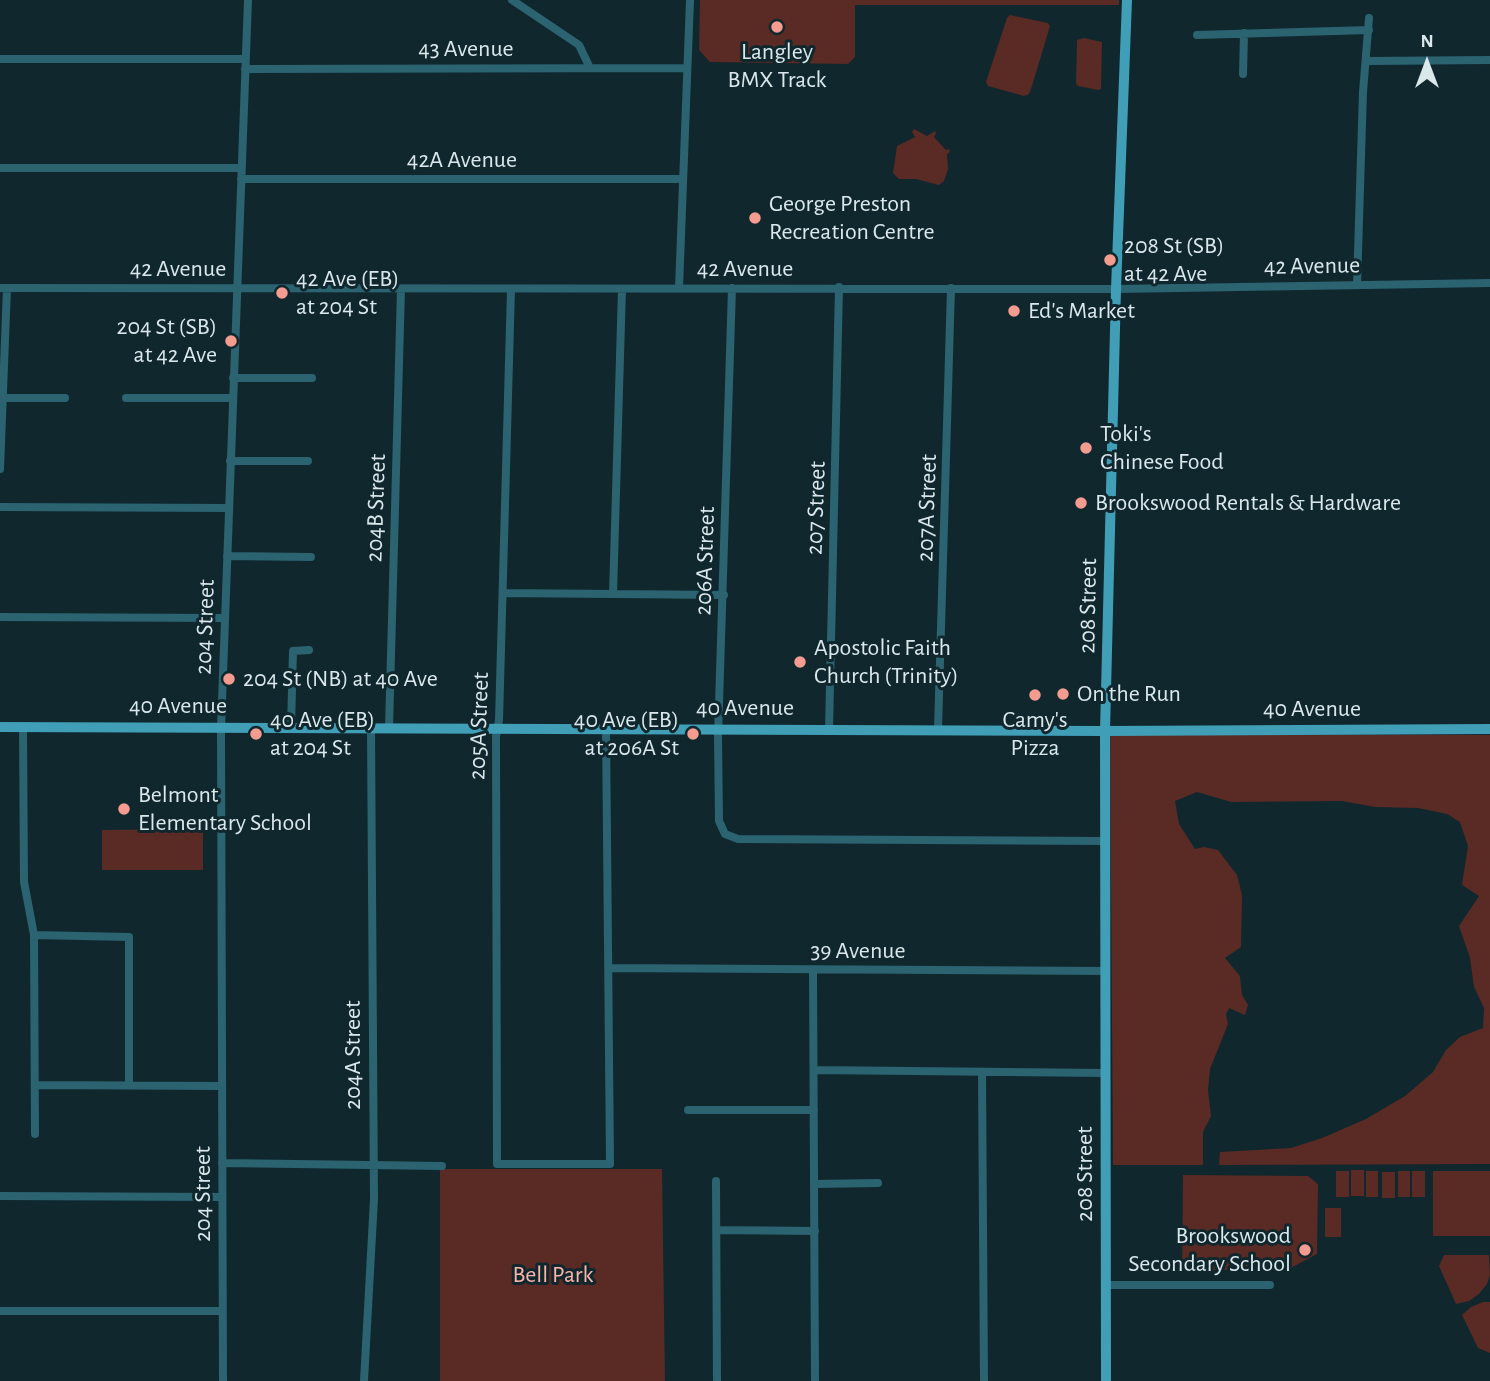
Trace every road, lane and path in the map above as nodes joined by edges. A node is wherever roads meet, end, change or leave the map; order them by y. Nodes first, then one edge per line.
1 (248, 0) edge
2 (512, 0) edge
3 (690, 0) edge
4 (1127, 0) edge
5 (1370, 18) dead end
6 (1368, 30) junction
7 (1244, 33) junction
8 (1197, 35) dead end
9 (0, 59) edge
10 (1490, 60) edge
11 (1367, 61) junction
12 (245, 64) junction
13 (590, 68) junction
14 (687, 68) junction
15 (1243, 74) dead end
16 (0, 168) edge
17 (241, 168) junction
18 (241, 179) junction
19 (683, 179) junction
20 (1490, 283) edge
21 (1357, 285) junction
22 (839, 287) junction
23 (3, 288) edge
24 (237, 288) junction
25 (679, 288) junction
26 (732, 288) junction
27 (951, 288) junction
28 (401, 289) junction
29 (511, 289) junction
30 (622, 289) junction
31 (1116, 289) junction
32 (233, 378) junction
33 (312, 378) dead end
34 (2, 398) edge
35 (65, 398) dead end
36 (126, 398) dead end
37 (233, 398) junction
38 (230, 461) junction
39 (308, 461) dead end
40 (0, 469) edge
41 (0, 507) edge
42 (229, 508) junction
43 (227, 556) junction
44 (312, 557) dead end
45 (503, 593) junction
46 (613, 594) junction
47 (724, 595) junction
48 (0, 617) edge
49 (224, 618) junction
50 (309, 650) dead end
51 (0, 727) edge
52 (23, 727) junction
53 (291, 727) junction
54 (221, 728) junction
55 (371, 728) junction
56 (389, 728) junction
57 (498, 728) junction
58 (606, 728) junction
59 (719, 729) junction
60 (829, 729) junction
61 (938, 729) junction
62 (1490, 729) edge
63 (1105, 731) junction
64 (1104, 841) junction
65 (34, 935) junction
66 (610, 968) junction
67 (813, 970) junction
68 (1105, 971) junction
69 (814, 1070) junction
70 (982, 1072) junction
71 (1105, 1073) junction
72 (35, 1085) junction
73 (129, 1085) junction
74 (222, 1086) junction
75 (688, 1110) dead end
76 (814, 1110) junction
77 (35, 1133) dead end
78 (222, 1163) junction
79 (373, 1164) junction
80 (442, 1166) dead end
81 (716, 1181) dead end
82 (878, 1183) dead end
83 (814, 1184) junction
84 (0, 1196) edge
85 (222, 1197) junction
86 (716, 1230) junction
87 (815, 1231) junction
88 (1107, 1285) junction
89 (1270, 1285) dead end
90 (0, 1311) edge
91 (222, 1311) junction
92 (223, 1381) edge
93 (364, 1381) edge
94 (717, 1381) edge
95 (815, 1381) edge
96 (984, 1381) edge
97 (1106, 1381) edge

1 - 12 street, 204 Street
2 - 13 street
3 - 14 street
4 - 31 main road, 208 Street
5 - 6 street
6 - 7 street
6 - 11 street
7 - 8 street
7 - 15 street
9 - 12 street, 43 Avenue
10 - 11 street
11 - 21 street
12 - 13 street, 43 Avenue
12 - 17 street, 204 Street
13 - 14 street, 43 Avenue
14 - 19 street
16 - 17 street
17 - 18 street, 204 Street
18 - 19 street, 42A Avenue
18 - 24 street, 204 Street
19 - 25 street
20 - 21 street, 42 Avenue
21 - 31 street, 42 Avenue
22 - 26 street, 42 Avenue
22 - 27 street, 42 Avenue
22 - 60 street, 207 Street
23 - 24 street, 42 Avenue
23 - 34 street
24 - 28 street, 42 Avenue
24 - 32 street, 204 Street
25 - 26 street, 42 Avenue
25 - 30 street, 42 Avenue
26 - 47 street, 206A Street
27 - 31 street, 42 Avenue
27 - 61 street, 207A Street
28 - 29 street, 42 Avenue
28 - 56 street, 204B Street
29 - 30 street, 42 Avenue
29 - 45 street, 205A Street
30 - 46 street
31 - 63 main road, 208 Street
32 - 33 street
32 - 37 street, 204 Street
34 - 35 street
34 - 40 street
36 - 37 street
37 - 38 street, 204 Street
38 - 39 street
38 - 42 street, 204 Street
41 - 42 street
42 - 43 street, 204 Street
43 - 44 street
43 - 49 street, 204 Street
45 - 46 street
45 - 57 street, 205A Street
46 - 47 street
47 - 59 street, 206A Street
48 - 49 street
49 - 54 street, 204 Street
50 - 53 street
51 - 52 main road, 40 Avenue
52 - 54 main road, 40 Avenue
52 - 65 street
53 - 54 main road, 40 Avenue
53 - 55 main road, 40 Avenue
54 - 74 street, 204 Street
55 - 56 main road, 40 Avenue
55 - 79 street, 204A Street
56 - 57 main road, 40 Avenue
57 - 58 main road, 40 Avenue
57 - 66 street, 205A Street
58 - 59 main road, 40 Avenue
58 - 66 street
59 - 60 main road, 40 Avenue
59 - 64 street, 206A Street
60 - 61 main road, 40 Avenue
61 - 63 main road, 40 Avenue
62 - 63 main road, 40 Avenue
63 - 64 main road, 208 Street
64 - 68 main road, 208 Street
65 - 72 street
65 - 73 street
66 - 67 street, 39 Avenue
67 - 68 street, 39 Avenue
67 - 69 street
68 - 71 main road, 208 Street
69 - 70 street
69 - 76 street
70 - 71 street
70 - 96 street
71 - 88 main road, 208 Street
72 - 73 street
72 - 77 street
73 - 74 street
74 - 78 street, 204 Street
75 - 76 street
76 - 83 street
78 - 79 street
78 - 85 street, 204 Street
79 - 80 street
79 - 93 street, 204A Street
81 - 86 street
82 - 83 street
83 - 87 street
84 - 85 street
85 - 91 street, 204 Street
86 - 87 street
86 - 94 street
87 - 95 street
88 - 89 street
88 - 97 main road, 208 Street
90 - 91 street
91 - 92 street, 204 Street

